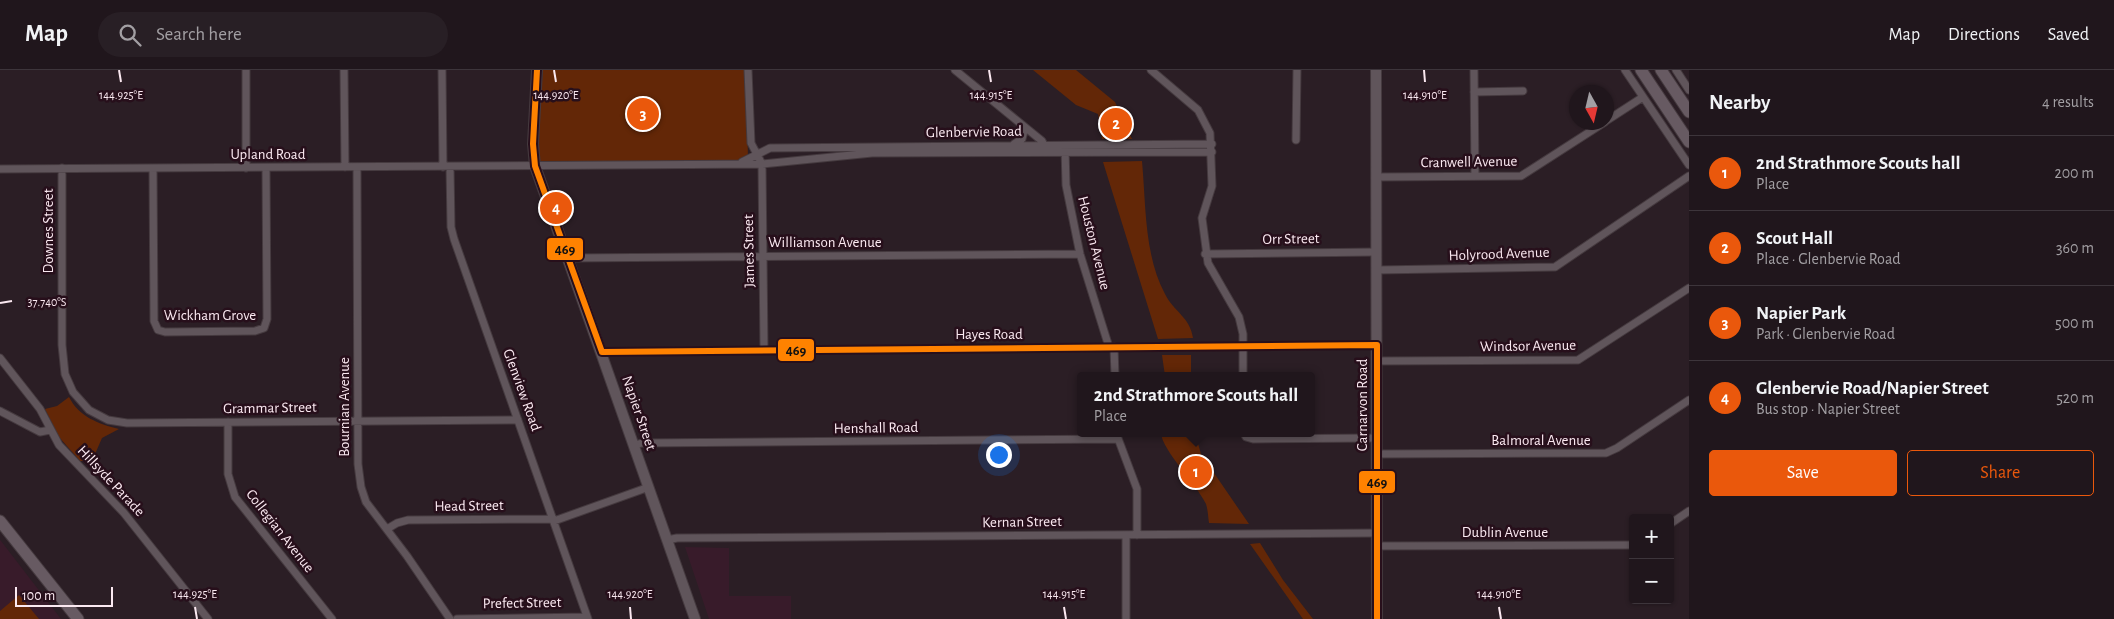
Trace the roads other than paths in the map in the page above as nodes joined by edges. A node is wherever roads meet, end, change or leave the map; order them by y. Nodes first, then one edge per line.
1 (246, 70) edge
2 (344, 70) edge
3 (442, 70) edge
4 (537, 70) edge
5 (748, 70) edge
6 (955, 70) edge
7 (1297, 70) edge
8 (1376, 70) edge
9 (1474, 70) edge
10 (1625, 70) edge
11 (1641, 70) edge
12 (1661, 70) edge
13 (1676, 70) edge
14 (1154, 71) edge
15 (1689, 90) edge
16 (1523, 91) dead end
17 (1474, 92) junction
18 (1643, 97) junction
19 (1688, 112) edge
20 (1614, 117) edge
21 (1021, 124) junction
22 (1594, 130) edge
23 (1296, 140) dead end
24 (1689, 142) edge
25 (1065, 144) junction
26 (1212, 144) junction
27 (1011, 145) junction
28 (1045, 145) junction
29 (1147, 148) junction
30 (1212, 152) junction
31 (1046, 153) junction
32 (1066, 153) junction
33 (756, 155) junction
34 (740, 164) junction
35 (762, 164) junction
36 (1689, 165) edge
37 (535, 166) junction
38 (344, 167) junction
39 (357, 167) junction
40 (447, 167) junction
41 (62, 168) junction
42 (153, 168) junction
43 (246, 168) junction
44 (266, 168) junction
45 (0, 169) edge
46 (1475, 176) junction
47 (1377, 177) junction
48 (1688, 178) edge
49 (1377, 252) junction
50 (1080, 254) junction
51 (1206, 254) junction
52 (763, 256) junction
53 (570, 258) junction
54 (1377, 270) junction
55 (1689, 288) edge
56 (1377, 345) junction
57 (1243, 346) junction
58 (1112, 347) junction
59 (764, 350) junction
60 (602, 352) junction
61 (0, 358) edge
62 (1377, 361) junction
63 (1115, 372) edge
64 (1243, 372) edge
65 (68, 383) joint
66 (1689, 400) edge
67 (0, 411) edge
68 (518, 420) junction
69 (358, 421) junction
70 (228, 422) junction
71 (50, 430) junction
72 (1077, 437) edge
73 (1117, 437) edge
74 (1246, 437) edge
75 (1377, 438) junction
76 (635, 445) junction
77 (1377, 454) junction
78 (649, 488) junction
79 (1689, 511) edge
80 (554, 520) junction
81 (0, 521) edge
82 (1674, 521) edge
83 (387, 529) junction
84 (1377, 533) junction
85 (1126, 535) junction
86 (1137, 535) junction
87 (667, 540) junction
88 (1629, 545) edge
89 (1377, 546) junction
90 (588, 618) edge
91 (78, 619) edge
92 (208, 619) edge
93 (332, 619) edge
94 (450, 619) edge
95 (457, 619) edge
96 (695, 619) edge
97 (1126, 619) edge
98 (1377, 619) edge

1 - 43 street
2 - 38 street
3 - 40 street, Glenview Road
4 - 37 street, Napier Street
5 - 33 street
6 - 21 street
7 - 23 street
8 - 47 street, Carnarvon Road
9 - 17 street
10 - 18 street
11 - 24 main road
12 - 19 main road
13 - 15 street
14 - 26 street
16 - 17 street
17 - 46 street
18 - 20 street, Cranwell Avenue
18 - 36 street
21 - 27 street
21 - 28 street
22 - 46 street, Cranwell Avenue
25 - 28 street, Glenbervie Road
25 - 29 street, Glenbervie Road
25 - 32 street, Houston Avenue
26 - 29 street, Glenbervie Road
26 - 30 street
27 - 28 street, Glenbervie Road
27 - 33 street, Glenbervie Road
28 - 31 street
29 - 30 street, Glenbervie Road
29 - 32 street, Glenbervie Road
30 - 51 street
31 - 32 street, Glenbervie Road
31 - 35 street, Glenbervie Road
32 - 50 street, Houston Avenue
33 - 34 street, Glenbervie Road
33 - 35 street
34 - 35 street, Glenbervie Road
34 - 37 street, Glenbervie Road
35 - 52 street, James Street
37 - 40 street, Upland Road
37 - 53 street, Napier Street
38 - 39 street, Upland Road
38 - 44 street, Upland Road
39 - 40 street, Upland Road
39 - 69 street, Bournian Avenue
40 - 68 street, Glenview Road
41 - 42 street, Upland Road
41 - 45 street, Upland Road
41 - 65 street, Downes Street
42 - 43 street, Upland Road
42 - 44 street, Wickham Grove
43 - 44 street, Upland Road
46 - 47 street, Cranwell Avenue
47 - 49 street, Carnarvon Road
48 - 54 street, Holyrood Avenue
49 - 51 street, Orr Street
49 - 54 street, Carnarvon Road
50 - 52 street, Williamson Avenue
50 - 58 street, Houston Avenue
51 - 57 street
52 - 53 street, Williamson Avenue
52 - 59 street, James Street
53 - 60 street, Napier Street
54 - 56 street, Carnarvon Road
55 - 62 street, Windsor Avenue
56 - 57 street, Hayes Road
56 - 62 street, Carnarvon Road
57 - 58 street, Hayes Road
57 - 64 street
58 - 59 street, Hayes Road
58 - 63 street, Houston Avenue
59 - 60 street, Hayes Road
60 - 76 street, Napier Street
61 - 71 street, Hillsyde Parade
62 - 75 street, Carnarvon Road
65 - 70 street, Grammar Street
66 - 77 street, Balmoral Avenue
67 - 71 street
68 - 69 street, Grammar Street
68 - 80 street, Glenview Road
69 - 70 street, Grammar Street
69 - 83 street, Bournian Avenue
70 - 93 street, Collegian Avenue
71 - 92 street, Hillsyde Parade
72 - 76 street, Henshall Road
73 - 86 street
74 - 75 street
75 - 77 street, Carnarvon Road
76 - 78 street, Napier Street
77 - 84 street, Carnarvon Road
78 - 80 street, Head Street
78 - 87 street, Napier Street
79 - 82 street
80 - 83 street, Head Street
80 - 90 street, Glenview Road
81 - 91 main road
83 - 94 street, Bournian Avenue
84 - 86 street, Kernan Street
84 - 89 street, Carnarvon Road
85 - 86 street, Kernan Street
85 - 87 street, Kernan Street
85 - 97 street
87 - 96 street, Napier Street
88 - 89 street, Dublin Avenue
89 - 98 street, Carnarvon Road
90 - 95 street, Prefect Street

